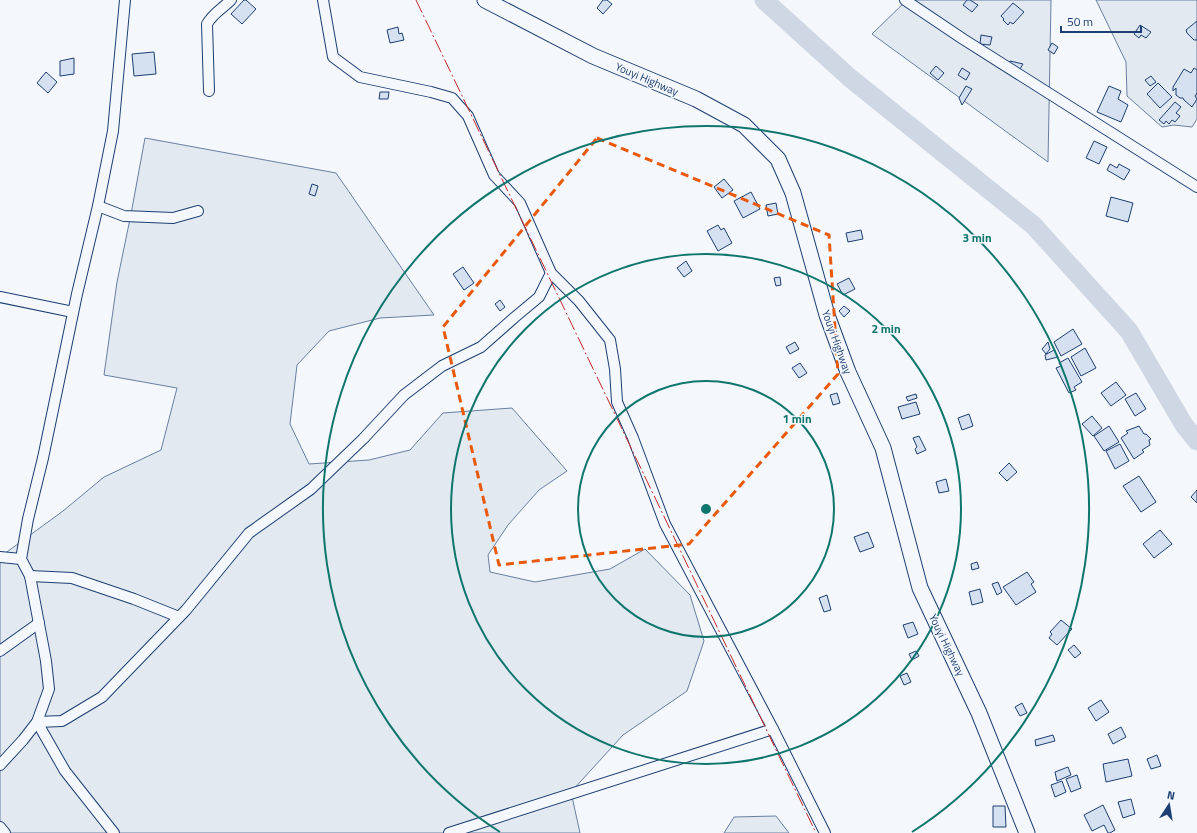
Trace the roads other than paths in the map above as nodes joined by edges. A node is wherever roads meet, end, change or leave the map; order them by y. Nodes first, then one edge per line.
1 (125, 0) edge
2 (231, 0) edge
3 (324, 0) edge
4 (485, 0) edge
5 (905, 0) edge
6 (209, 90) dead end
7 (1197, 187) edge
8 (98, 206) junction
9 (198, 211) dead end
10 (551, 273) junction
11 (0, 297) edge
12 (73, 312) junction
13 (0, 557) edge
14 (21, 559) junction
15 (30, 576) junction
16 (179, 617) junction
17 (38, 623) junction
18 (0, 651) edge
19 (37, 722) junction
20 (773, 729) junction
21 (0, 765) edge
22 (0, 828) edge
23 (5, 833) edge
24 (114, 833) edge
25 (449, 833) edge
26 (825, 833) edge
27 (1028, 833) edge

1 - 8 street
2 - 6 street
3 - 10 street
4 - 27 main road, Youyi Highway
5 - 7 street
8 - 9 street
8 - 12 street
10 - 16 street
10 - 20 street
11 - 12 street
12 - 14 street
13 - 14 street
14 - 15 street
15 - 16 street
15 - 17 street
16 - 19 street
17 - 18 street
17 - 19 street
19 - 21 street
19 - 24 street
20 - 25 street
20 - 26 street
22 - 23 street

